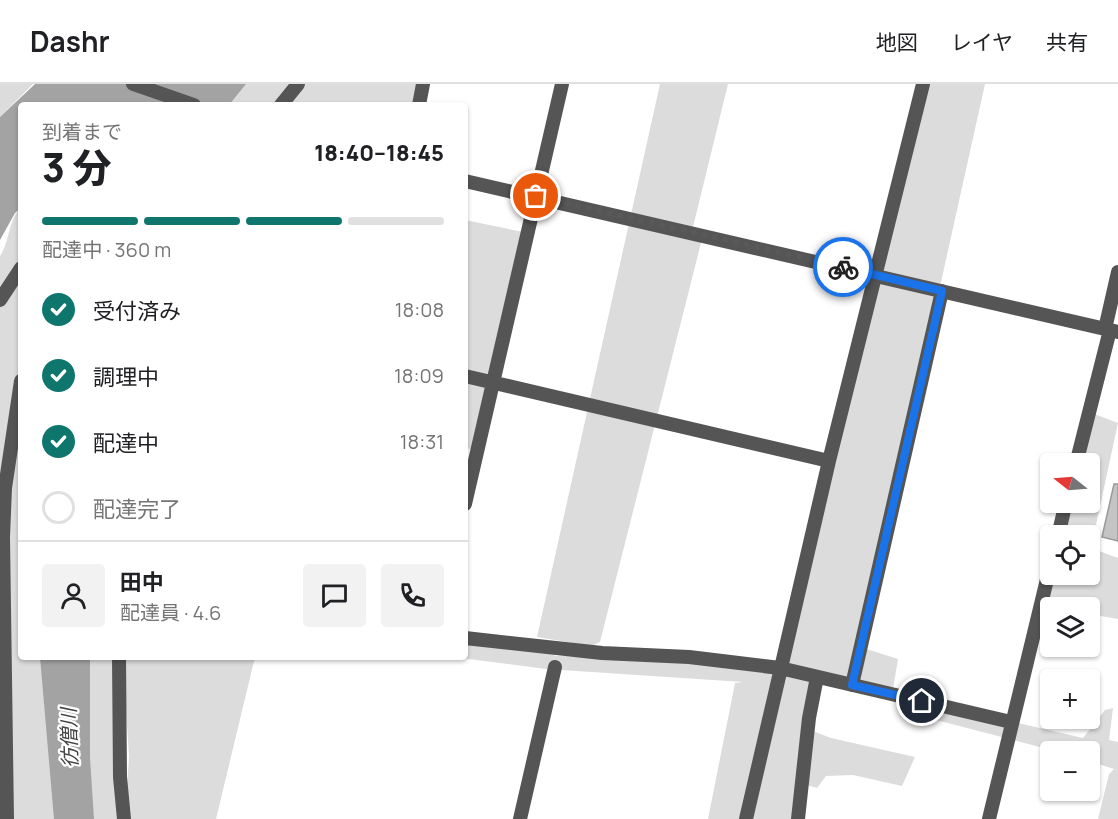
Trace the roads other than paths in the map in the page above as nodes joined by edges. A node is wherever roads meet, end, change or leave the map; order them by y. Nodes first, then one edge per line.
1 (133, 84) edge
2 (298, 84) edge
3 (423, 84) edge
4 (562, 84) edge
5 (923, 84) edge
6 (186, 102) edge
7 (283, 102) edge
8 (420, 102) edge
9 (468, 182) edge
10 (536, 196) junction
11 (1118, 272) edge
12 (18, 273) edge
13 (874, 274) junction
14 (942, 291) junction
15 (0, 300) edge
16 (1111, 330) edge
17 (468, 377) edge
18 (493, 382) junction
19 (18, 397) edge
20 (1079, 453) edge
21 (829, 461) junction
22 (468, 491) edge
23 (1045, 585) edge
24 (468, 638) edge
25 (119, 660) edge
26 (555, 668) dead end
27 (780, 668) junction
28 (817, 677) junction
29 (852, 685) junction
30 (1011, 722) junction
31 (7, 819) edge
32 (124, 819) edge
33 (520, 819) edge
34 (746, 819) edge
35 (798, 819) edge
36 (988, 819) edge

1 - 6 street
2 - 7 street
3 - 8 street
4 - 10 street
5 - 13 street
9 - 10 street
10 - 13 street
10 - 18 street
11 - 16 street
12 - 15 street
13 - 14 street
13 - 21 street
14 - 16 street
14 - 29 street
16 - 20 street
17 - 18 street
18 - 21 street
18 - 22 street
19 - 31 street
21 - 27 street
23 - 30 street
24 - 27 street
25 - 32 street
26 - 33 street
27 - 28 street
27 - 34 street
28 - 29 street
28 - 35 street
29 - 30 street
30 - 36 street

